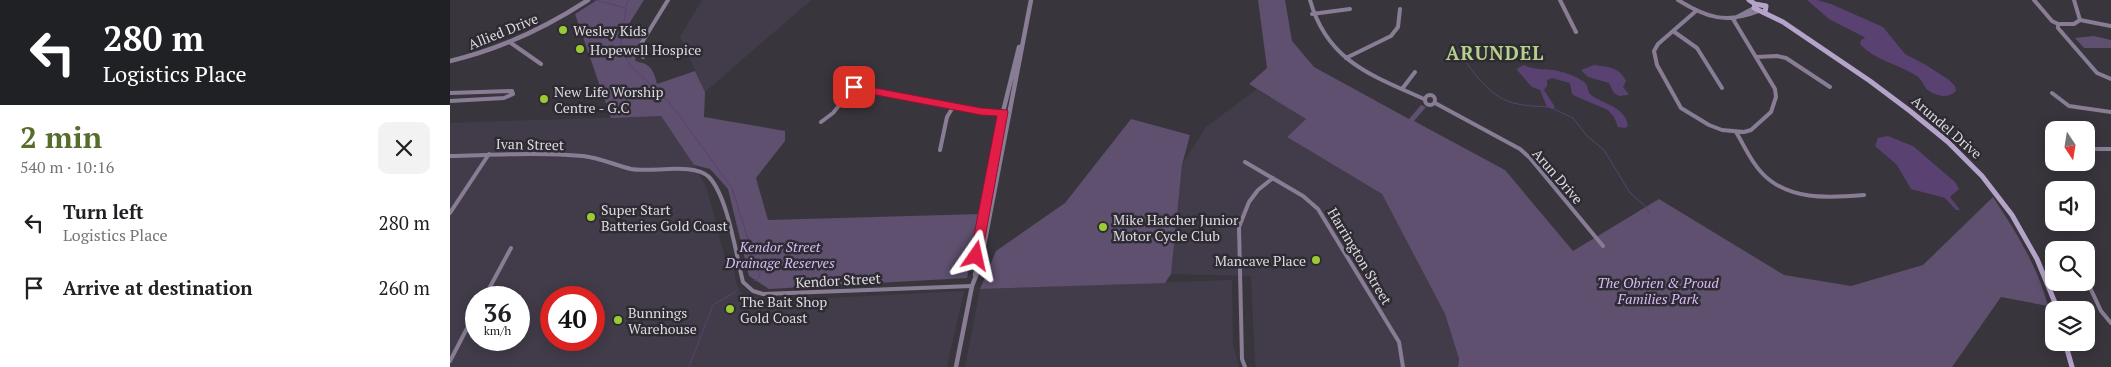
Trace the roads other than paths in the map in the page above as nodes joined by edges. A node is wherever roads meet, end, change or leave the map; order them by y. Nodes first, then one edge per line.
1 (588, 0) edge
2 (668, 0) edge
3 (1031, 0) edge
4 (1310, 0) edge
5 (1560, 0) edge
6 (1678, 0) edge
7 (1749, 0) edge
8 (2034, 0) edge
9 (2074, 0) edge
10 (1755, 6) junction
11 (1350, 9) dead end
12 (1400, 9) dead end
13 (1696, 11) junction
14 (1762, 11) junction
15 (1312, 14) junction
16 (1733, 19) junction
17 (2080, 20) junction
18 (2058, 24) junction
19 (2111, 26) edge
20 (1673, 31) junction
21 (1576, 32) dead end
22 (511, 43) junction
23 (643, 57) dead end
24 (1346, 58) junction
25 (1756, 58) junction
26 (450, 61) edge
27 (541, 64) dead end
28 (1415, 72) dead end
29 (2111, 79) edge
30 (1830, 87) dead end
31 (1722, 88) dead end
32 (1402, 89) junction
33 (2052, 92) dead end
34 (450, 93) edge
35 (1424, 99) junction
36 (450, 100) edge
37 (1435, 103) junction
38 (953, 107) junction
39 (1005, 112) junction
40 (2111, 112) edge
41 (821, 122) dead end
42 (1736, 132) junction
43 (2095, 149) edge
44 (2111, 149) edge
45 (940, 150) dead end
46 (489, 154) junction
47 (450, 156) edge
48 (609, 161) joint
49 (1245, 162) dead end
50 (1273, 178) junction
51 (1864, 194) dead end
52 (450, 213) edge
53 (1603, 246) dead end
54 (511, 248) dead end
55 (490, 286) edge
56 (972, 286) junction
57 (2092, 291) edge
58 (2055, 301) edge
59 (2111, 323) edge
60 (465, 332) edge
61 (2068, 351) edge
62 (450, 361) edge
63 (956, 367) edge
64 (1245, 367) edge
65 (1403, 367) edge
66 (2072, 367) edge

1 - 22 street, Allied Drive
2 - 23 street
3 - 39 street
4 - 15 street
5 - 21 street
6 - 13 street
7 - 10 main road
8 - 18 street
9 - 17 street
10 - 14 main road
10 - 14 main road
10 - 16 street
11 - 15 street
12 - 24 street
13 - 16 street
13 - 20 street
14 - 16 street
14 - 58 main road, Arundel Drive
15 - 24 street
16 - 25 street
17 - 18 street
17 - 19 street
18 - 29 street
20 - 31 street
20 - 42 street
22 - 26 street, Allied Drive
22 - 27 street
24 - 32 street
25 - 30 street
25 - 42 street
28 - 32 street
32 - 35 street
33 - 40 street
34 - 36 street
35 - 37 street
35 - 37 street
37 - 53 street, Arun Drive
38 - 39 street
38 - 41 street
38 - 45 street
39 - 56 street
42 - 51 street
43 - 44 street
46 - 47 street, Ivan Street
46 - 48 street, Ivan Street
46 - 52 street
48 - 56 street, Kendor Street
49 - 50 street, Harrington Street
50 - 64 street
50 - 65 street, Harrington Street
54 - 55 street
56 - 63 street
57 - 59 street
60 - 62 street
61 - 66 main road

